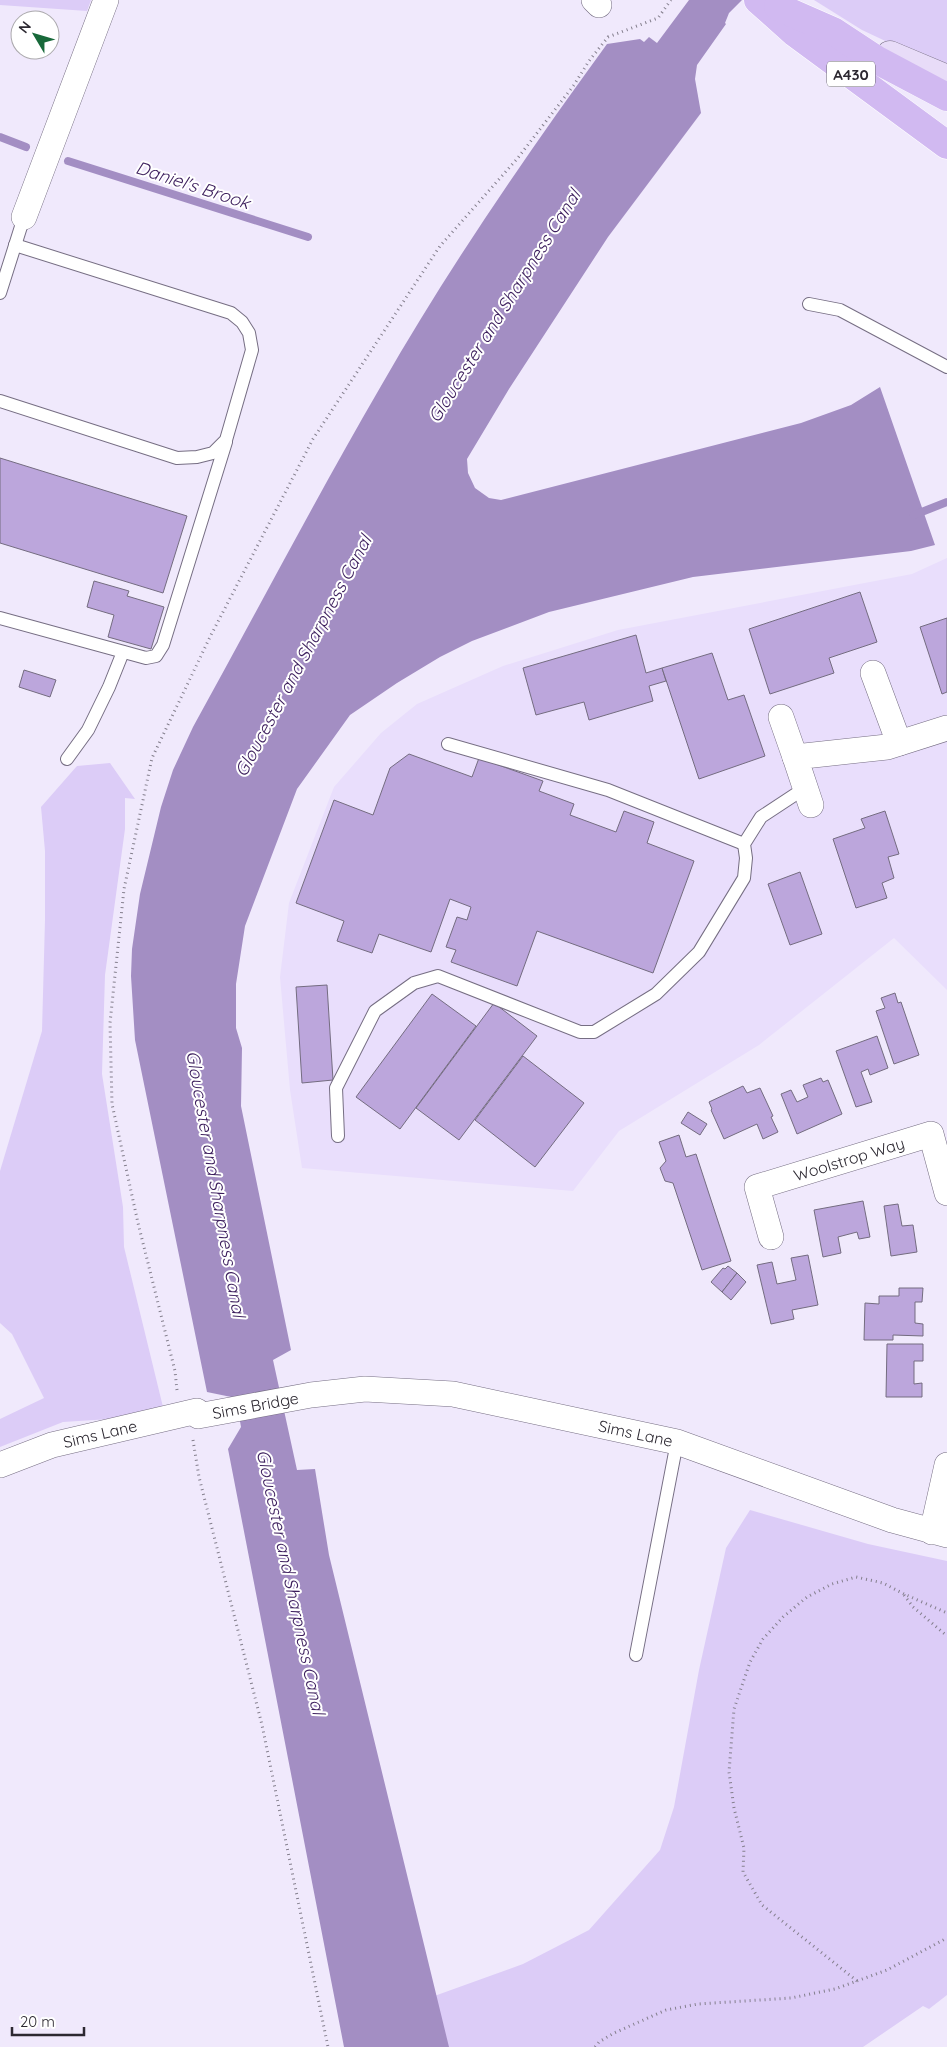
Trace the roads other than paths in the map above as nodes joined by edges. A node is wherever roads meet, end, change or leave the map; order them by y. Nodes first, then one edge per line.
1 (106, 0) edge
2 (759, 0) edge
3 (833, 31) junction
4 (877, 60) junction
5 (947, 79) edge
6 (947, 97) edge
7 (947, 109) edge
8 (947, 145) edge
9 (24, 217) joint
10 (15, 245) junction
11 (0, 292) edge
12 (809, 304) dead end
13 (947, 367) edge
14 (0, 401) edge
15 (226, 440) junction
16 (0, 618) edge
17 (123, 652) junction
18 (873, 673) dead end
19 (781, 716) dead end
20 (947, 728) edge
21 (899, 743) junction
22 (448, 744) dead end
23 (795, 757) junction
24 (67, 758) dead end
25 (808, 797) joint
26 (744, 844) junction
27 (338, 1136) dead end
28 (947, 1193) edge
29 (771, 1238) dead end
30 (312, 1395) joint
31 (191, 1415) joint
32 (677, 1442) junction
33 (0, 1465) edge
34 (947, 1466) edge
35 (939, 1533) edge
36 (636, 1655) dead end

1 - 9 street
2 - 3 main road, A430
2 - 8 main road, A430
3 - 4 main road, A430
3 - 5 street
4 - 6 main road, A430
4 - 7 main road, A430
9 - 10 lane
10 - 11 lane
10 - 15 lane
12 - 13 lane
14 - 15 lane
15 - 17 lane
16 - 17 lane
17 - 24 lane
18 - 21 street
19 - 23 street
20 - 21 street
21 - 23 street
22 - 26 lane
23 - 25 street
25 - 26 lane
26 - 27 lane
28 - 29 street, Woolstrop Way
30 - 31 street, Sims Bridge
30 - 32 street, Sims Lane
31 - 33 street, Sims Lane
32 - 35 street, Sims Lane
32 - 36 lane
34 - 35 street

